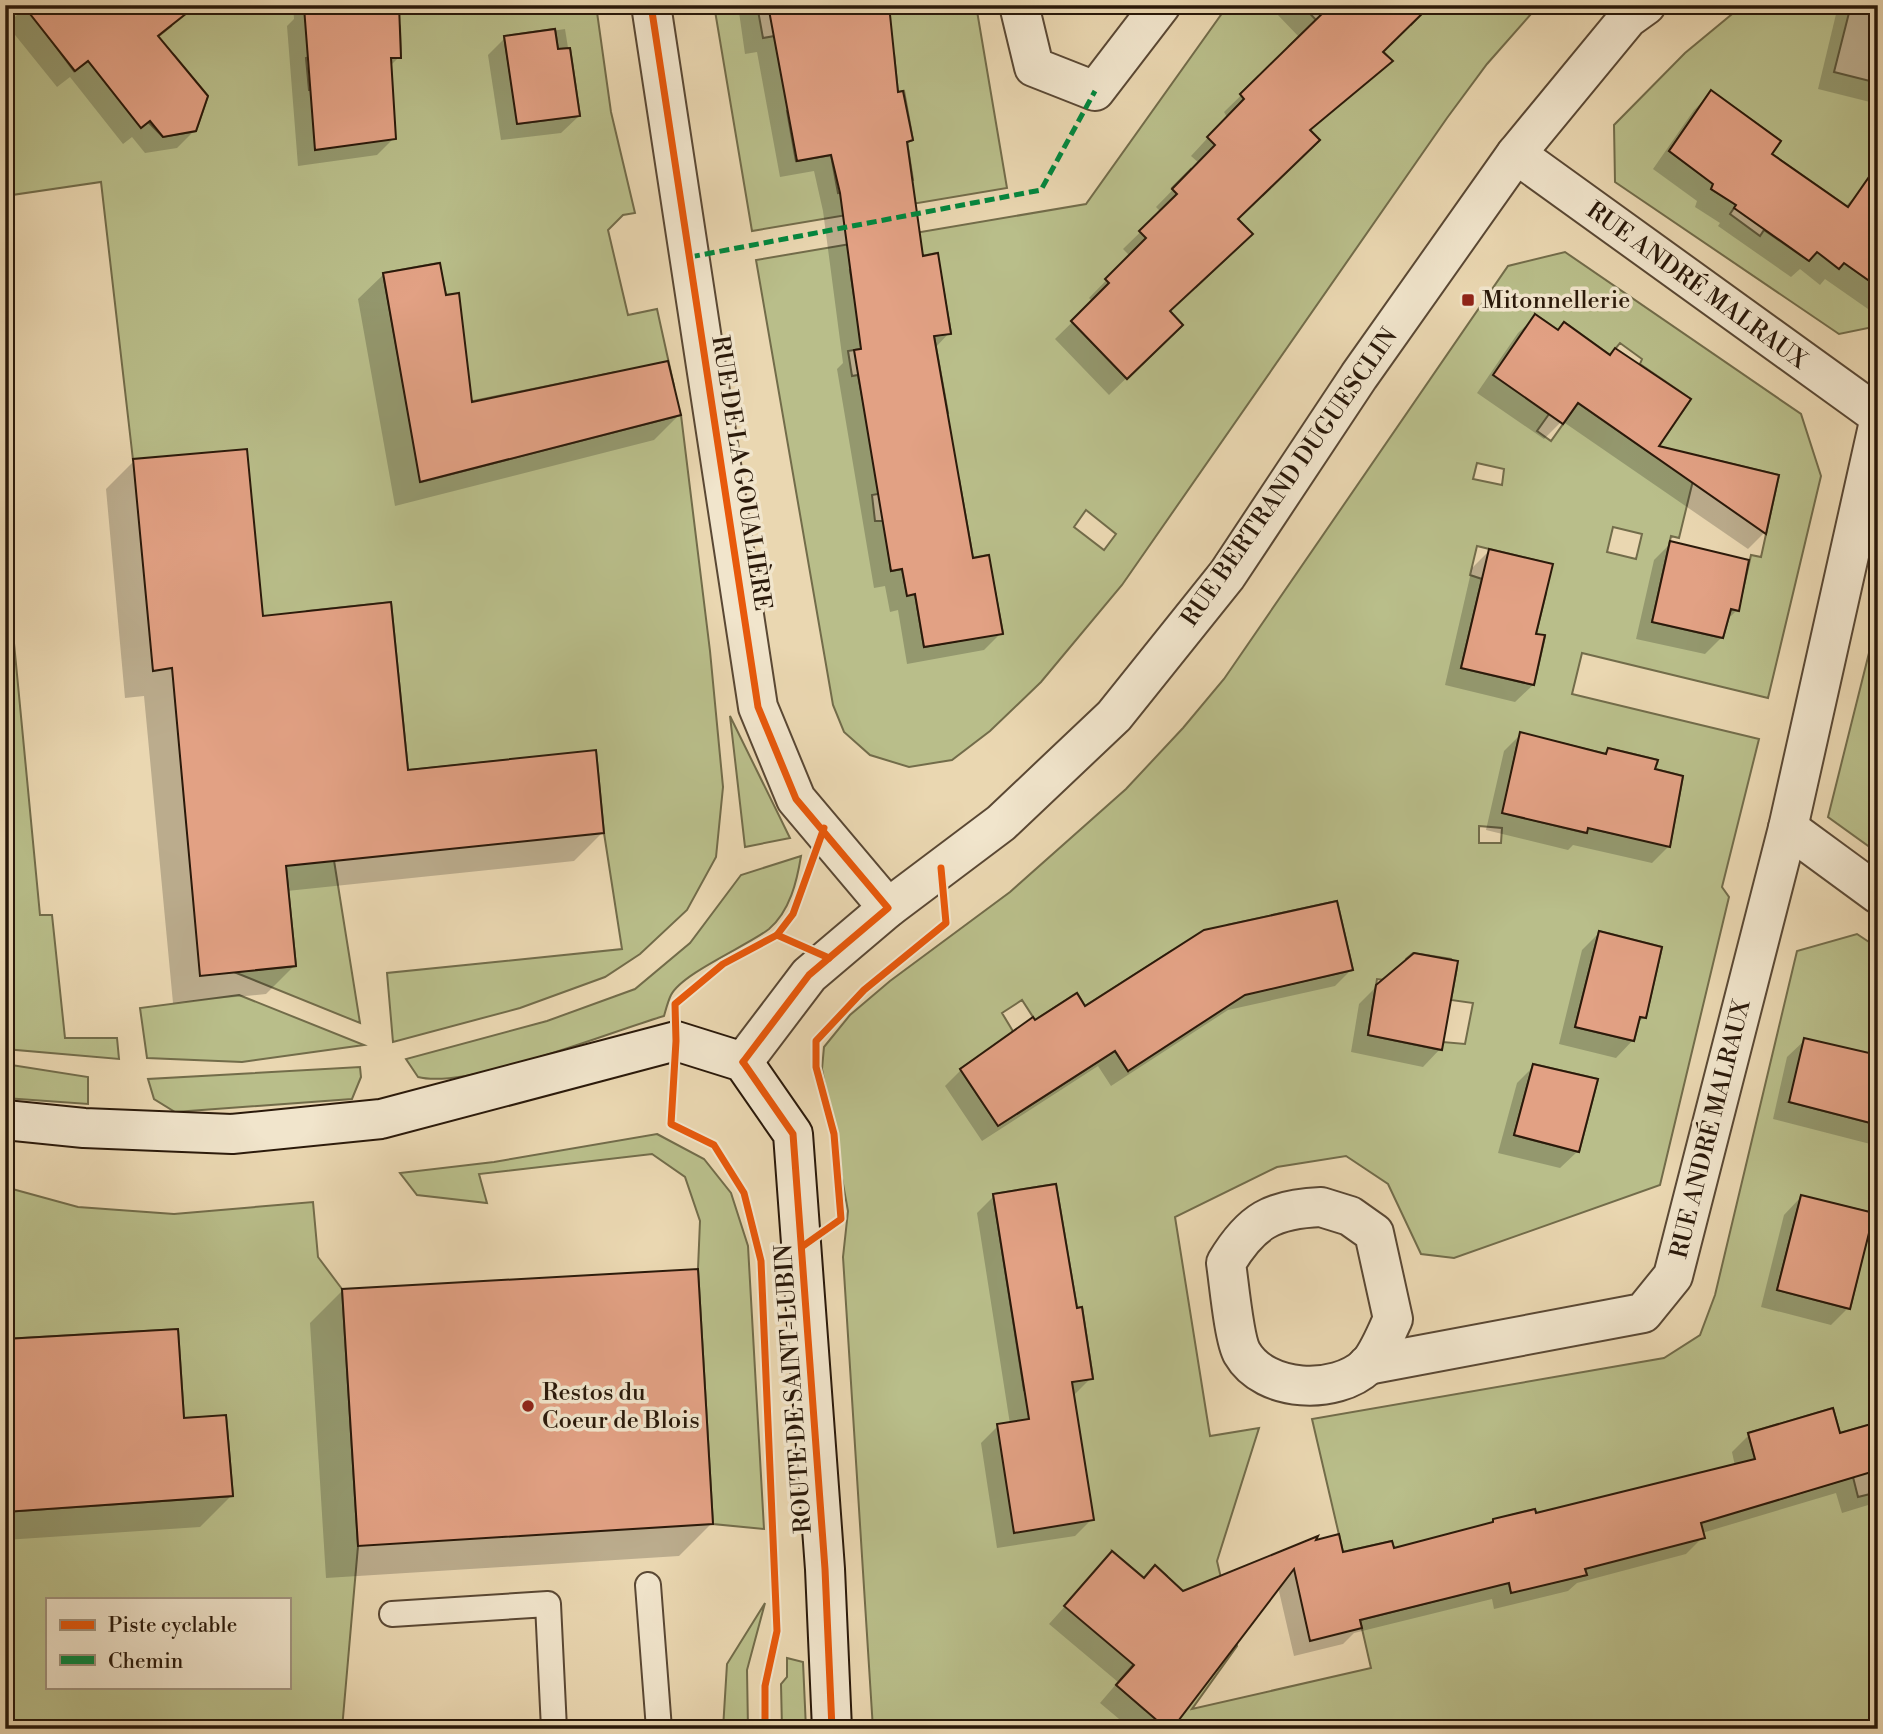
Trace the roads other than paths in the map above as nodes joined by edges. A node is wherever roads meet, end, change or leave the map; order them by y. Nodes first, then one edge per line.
1 (651, 5) edge
2 (1019, 5) edge
3 (1161, 5) edge
4 (1646, 5) edge
5 (1516, 154) junction
6 (1878, 415) edge
7 (1878, 426) edge
8 (1788, 828) junction
9 (1878, 894) edge
10 (888, 908) junction
11 (743, 1062) junction
12 (5, 1121) edge
13 (1367, 1365) junction
14 (648, 1585) dead end
15 (392, 1614) dead end
16 (554, 1729) edge
17 (659, 1729) edge
18 (832, 1729) edge

1 - 10 street, RUE DE LA GOUALIÈRE
2 - 3 street
4 - 5 street, RUE BERTRAND DUGUESCLIN
5 - 6 street, RUE ANDRÉ MALRAUX
5 - 10 street, RUE BERTRAND DUGUESCLIN
7 - 8 street, RUE ANDRÉ MALRAUX
8 - 9 street
8 - 13 street, RUE ANDRÉ MALRAUX
10 - 11 street, RUE BERTRAND DUGUESCLIN
11 - 12 street
11 - 18 street, ROUTE DE SAINT-LUBIN
13 - 13 street, RUE ANDRÉ MALRAUX
14 - 17 lane
15 - 16 lane

